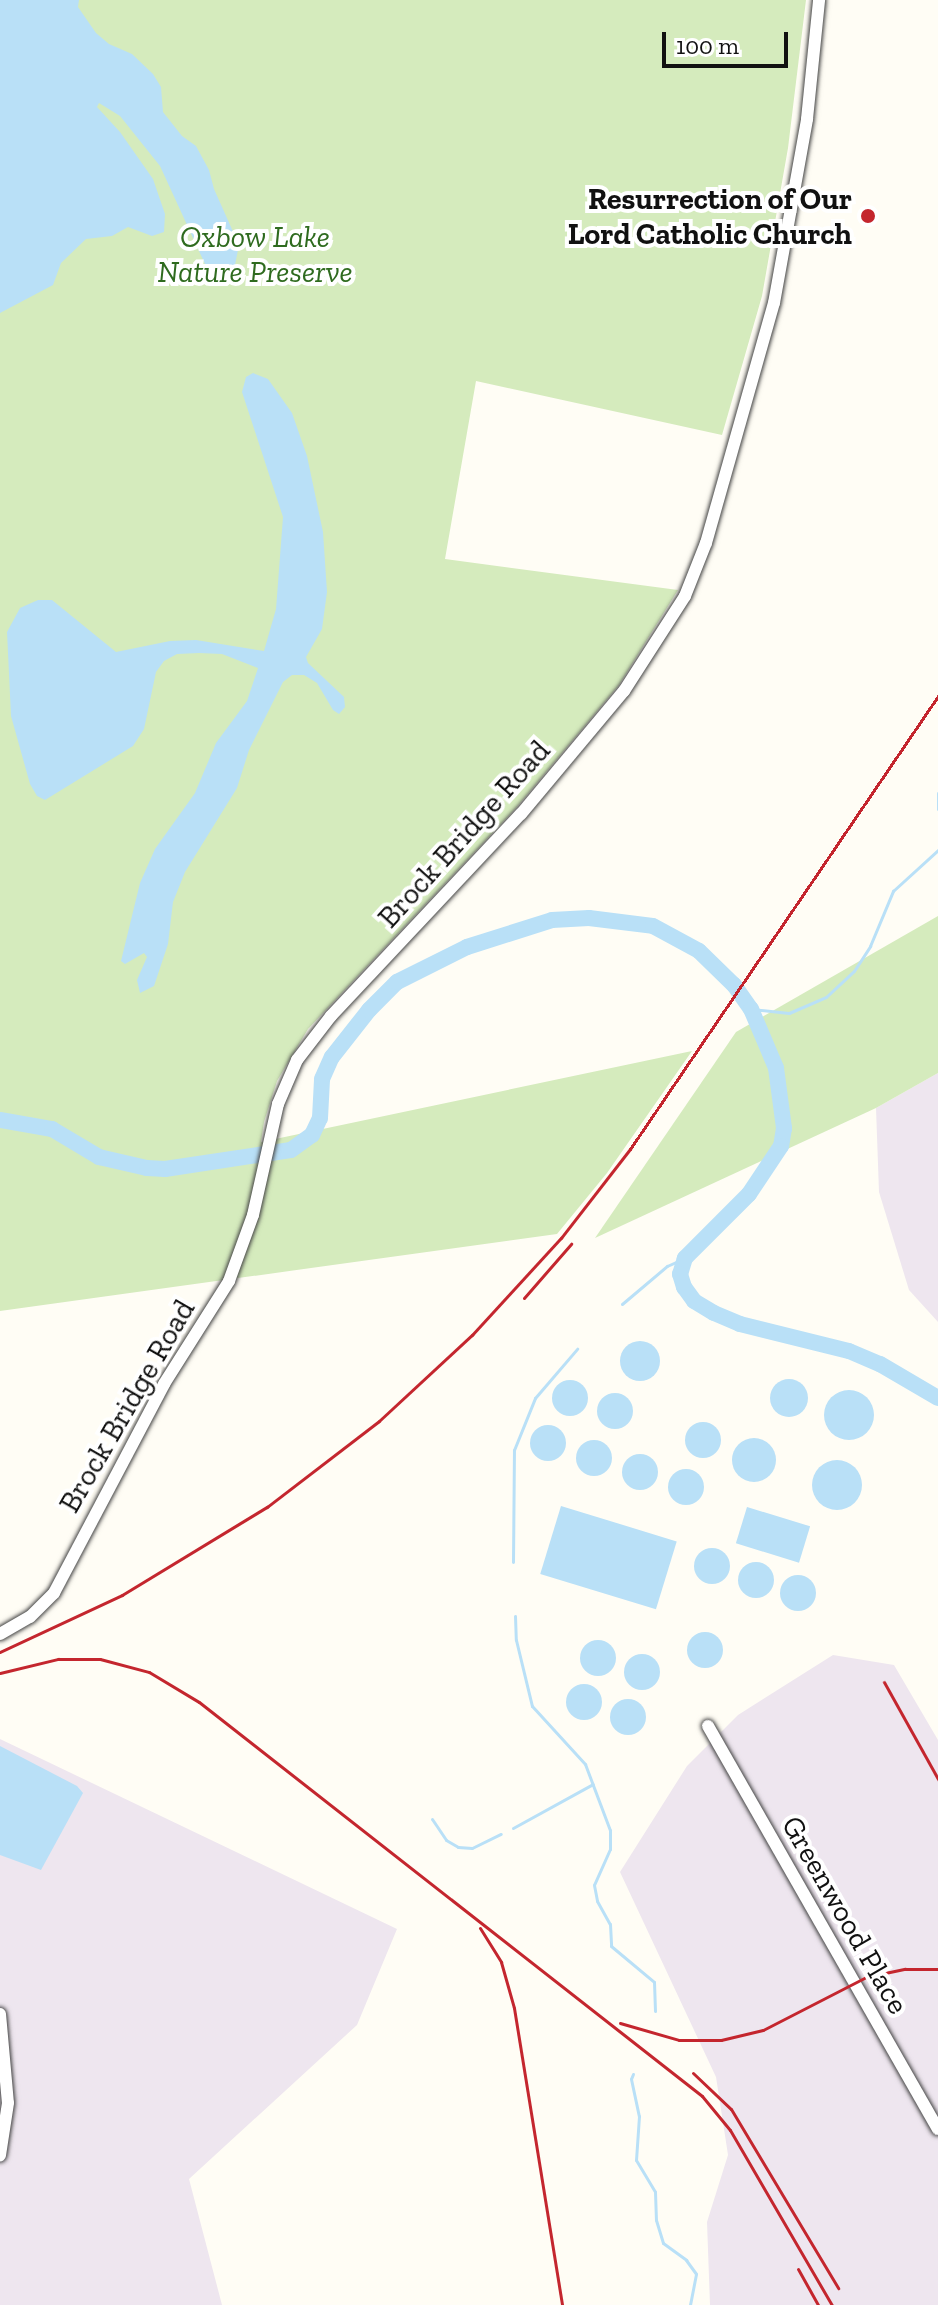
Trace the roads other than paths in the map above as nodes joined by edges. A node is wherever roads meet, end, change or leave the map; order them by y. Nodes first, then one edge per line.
1 (819, 0) edge
2 (0, 1634) edge
3 (708, 1726) dead end
4 (0, 2014) edge
5 (938, 2129) edge
6 (0, 2155) edge

1 - 2 street, Brock Bridge Road
3 - 5 street, Greenwood Place
4 - 6 street

